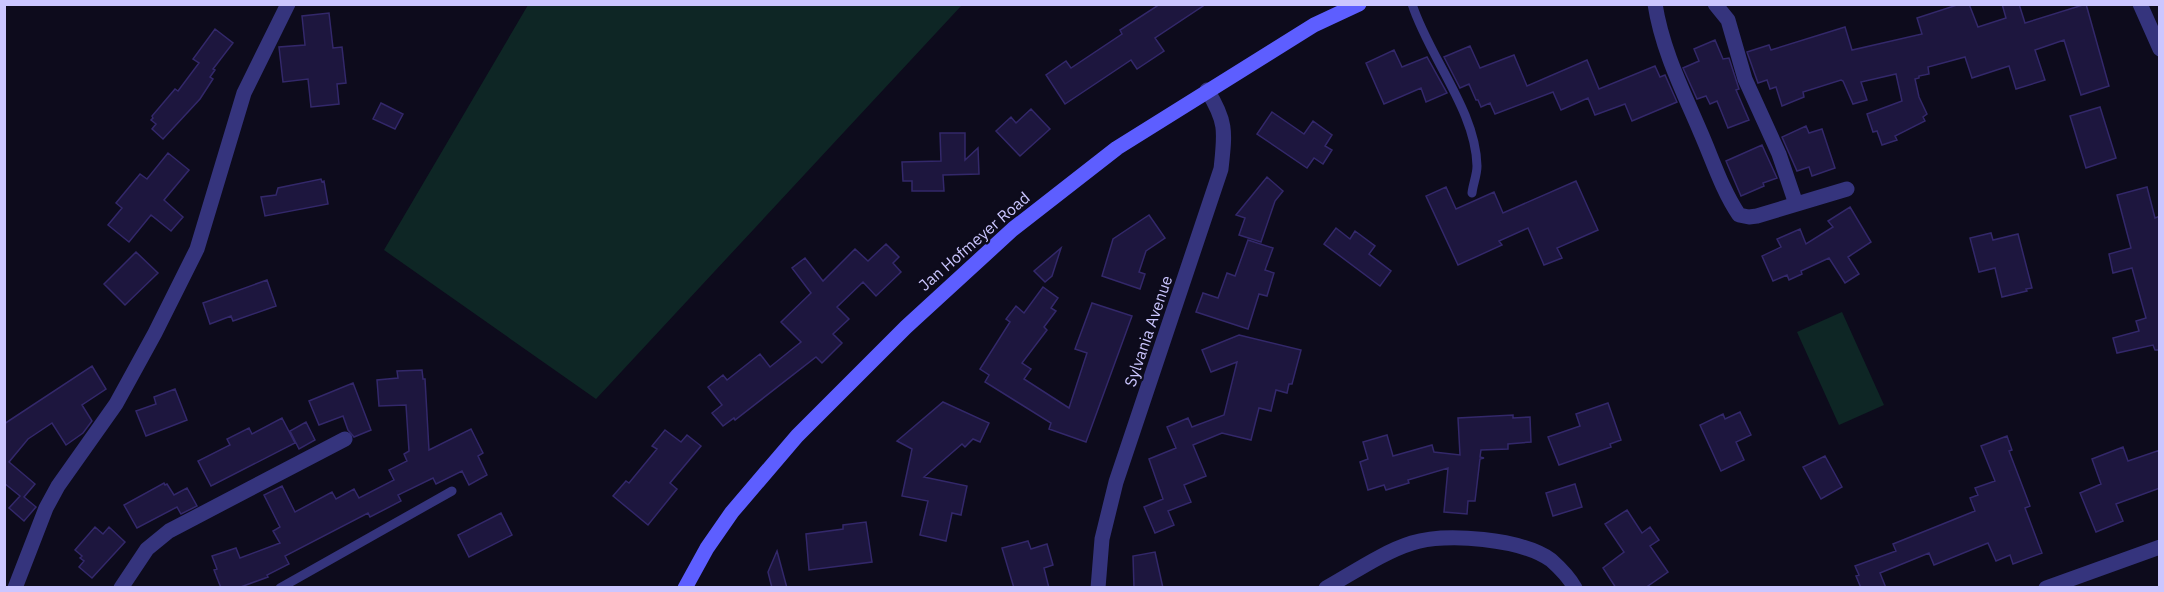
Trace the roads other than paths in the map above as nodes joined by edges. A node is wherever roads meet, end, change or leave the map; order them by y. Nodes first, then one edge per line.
1 (288, 4) edge
2 (1359, 4) edge
3 (1412, 4) edge
4 (1655, 4) edge
5 (1715, 4) edge
6 (2140, 4) edge
7 (2160, 49) edge
8 (1207, 90) junction
9 (1847, 189) dead end
10 (1472, 193) dead end
11 (1796, 204) junction
12 (345, 439) dead end
13 (452, 491) dead end
14 (2160, 547) edge
15 (15, 588) edge
16 (121, 588) edge
17 (280, 588) edge
18 (685, 588) edge
19 (1098, 588) edge
20 (1326, 588) edge
21 (1575, 588) edge
22 (2046, 588) edge

1 - 15 street
2 - 8 street, Jan Hofmeyer Road
3 - 10 lane
4 - 11 street
5 - 11 street
6 - 7 street
8 - 18 street, Jan Hofmeyer Road
8 - 19 street, Sylvania Avenue
9 - 11 street
12 - 16 street
13 - 17 lane
14 - 22 street
20 - 21 street

